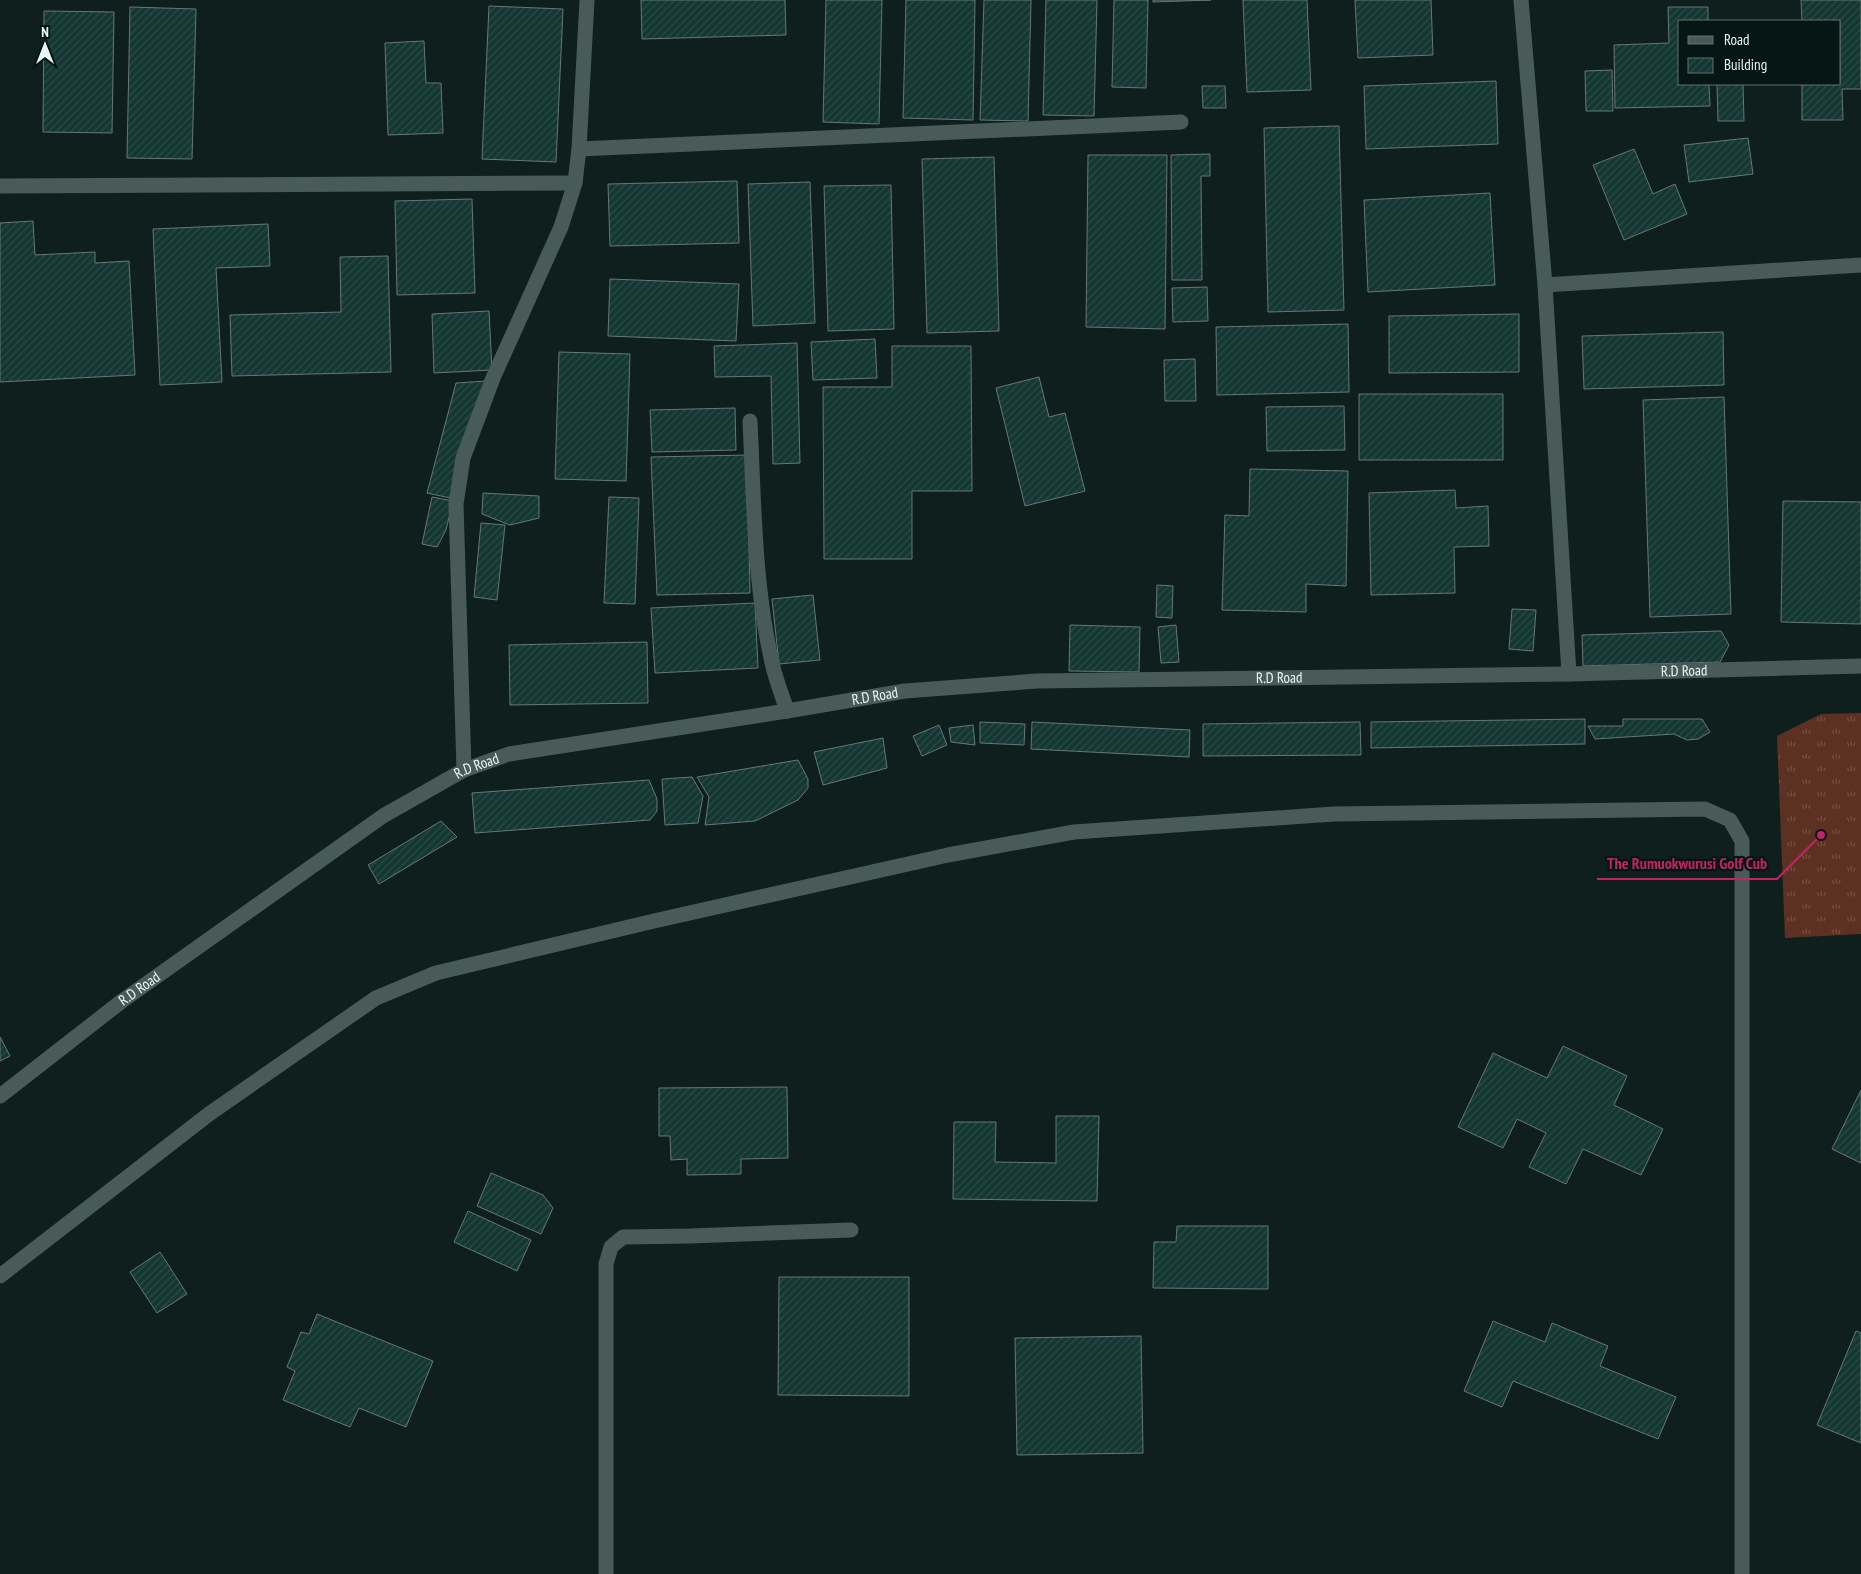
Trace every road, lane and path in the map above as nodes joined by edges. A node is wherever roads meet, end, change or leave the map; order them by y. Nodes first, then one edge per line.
1 (587, 0) edge
2 (1520, 0) edge
3 (1181, 122) dead end
4 (579, 149) junction
5 (575, 183) junction
6 (0, 186) edge
7 (1861, 265) edge
8 (1545, 285) junction
9 (750, 421) dead end
10 (1861, 666) edge
11 (1569, 674) junction
12 (787, 711) junction
13 (464, 770) junction
14 (0, 1096) edge
15 (851, 1230) dead end
16 (0, 1276) edge
17 (606, 1574) edge
18 (1742, 1574) edge

1 - 4 street
2 - 8 street
3 - 4 street
4 - 5 street
5 - 6 street
5 - 13 street
7 - 8 street
8 - 11 street
9 - 12 street
10 - 11 street, R.D Road
11 - 12 street, R.D Road
12 - 13 street, R.D Road
13 - 14 street, R.D Road
15 - 17 street
16 - 18 street

